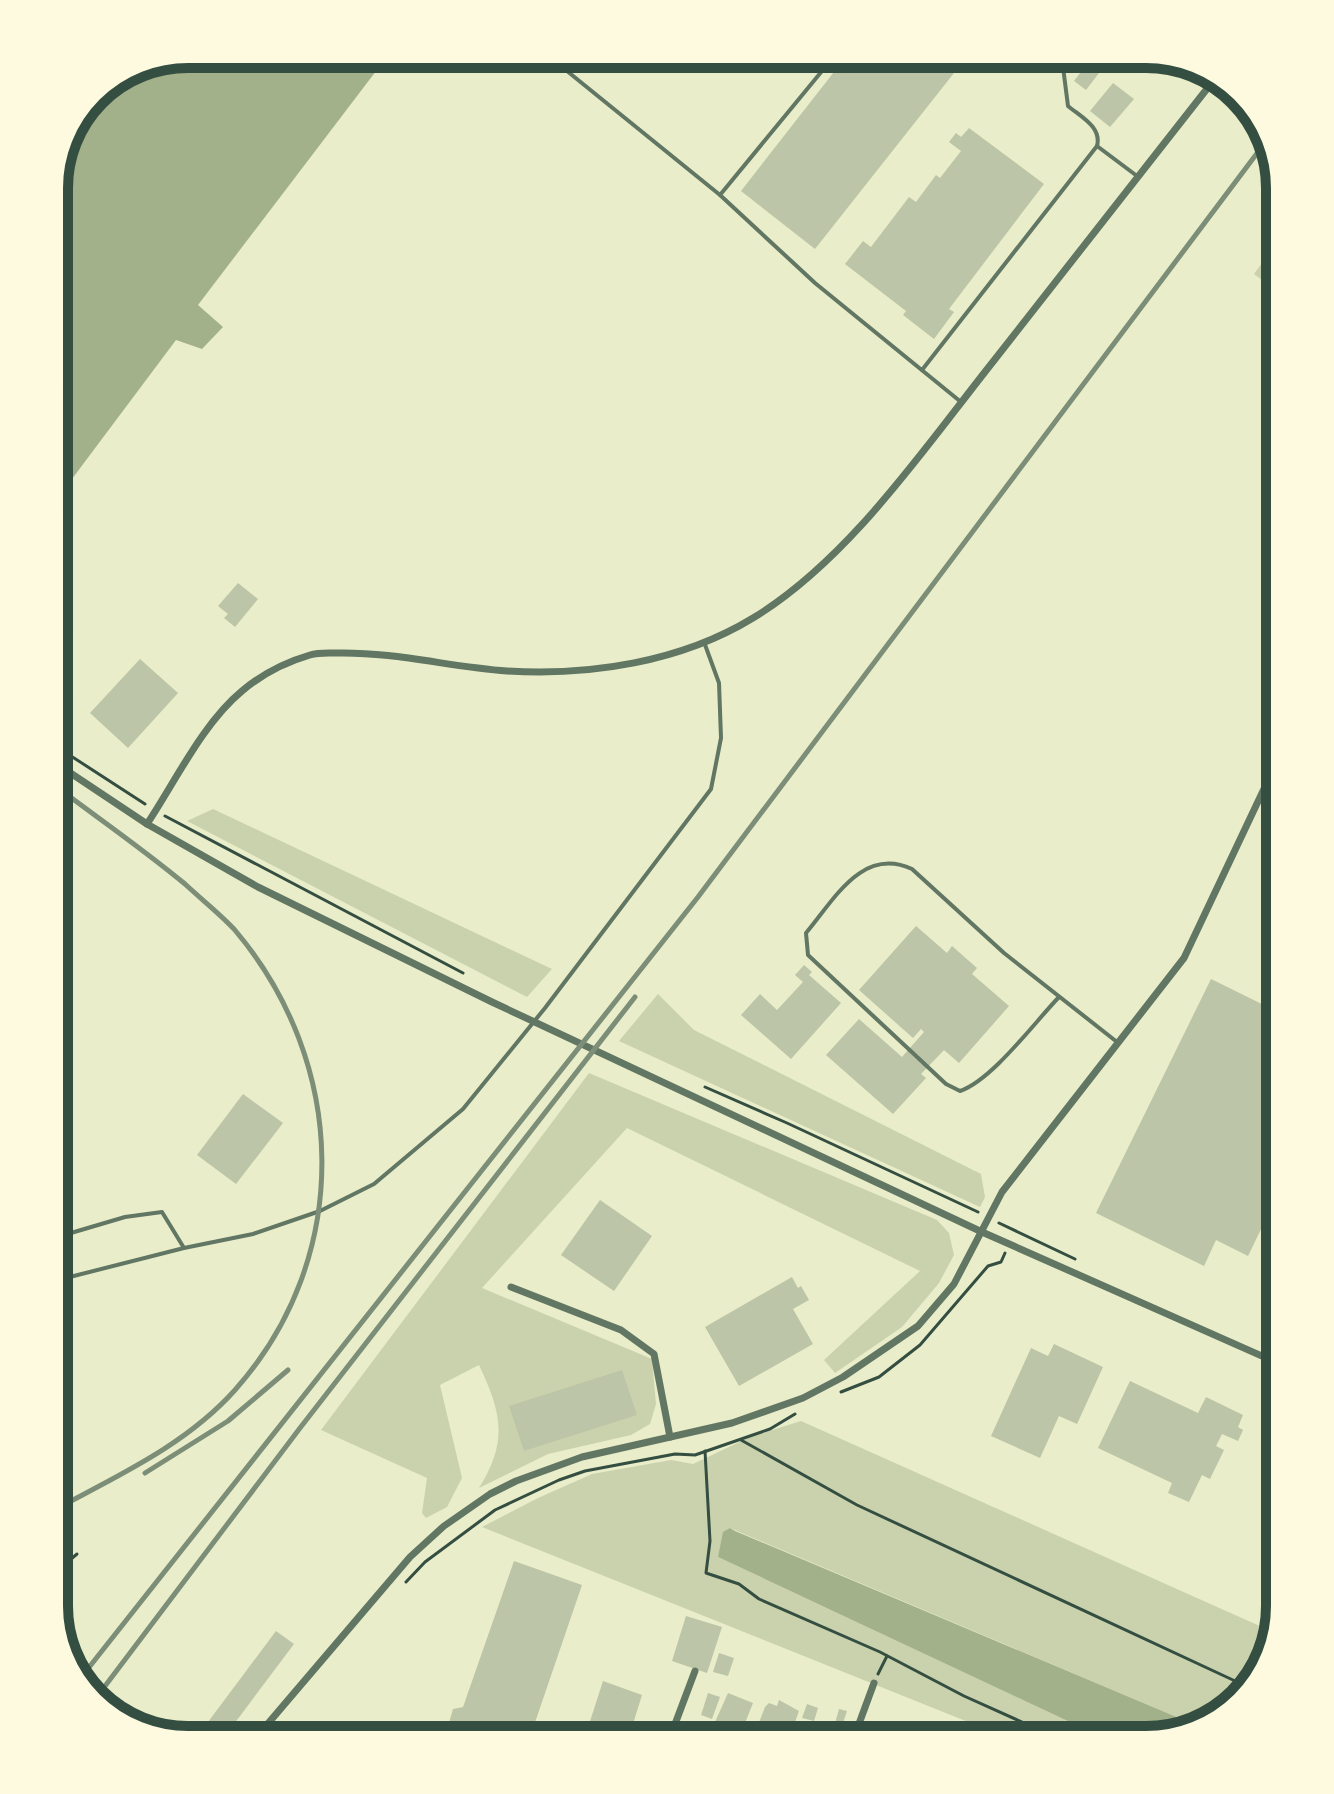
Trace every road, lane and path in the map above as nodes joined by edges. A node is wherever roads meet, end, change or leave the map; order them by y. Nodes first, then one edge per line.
1 (563, 68) edge
2 (824, 68) edge
3 (1063, 68) edge
4 (1209, 86) edge
5 (1097, 146) junction
6 (1139, 177) junction
7 (720, 195) junction
8 (921, 371) junction
9 (961, 402) junction
10 (704, 642) junction
11 (68, 754) edge
12 (68, 771) edge
13 (1266, 785) edge
14 (156, 811) junction
15 (147, 824) junction
16 (472, 978) dead end
17 (1059, 997) junction
18 (1117, 1042) junction
19 (705, 1088) dead end
20 (989, 1217) junction
21 (982, 1232) junction
22 (1016, 1232) dead end
23 (68, 1234) edge
24 (184, 1248) junction
25 (68, 1277) edge
26 (511, 1287) dead end
27 (1266, 1358) edge
28 (670, 1437) junction
29 (705, 1451) junction
30 (77, 1554) dead end
31 (68, 1562) edge
32 (405, 1583) dead end
33 (887, 1656) junction
34 (695, 1671) dead end
35 (1238, 1682) edge
36 (874, 1683) joint
37 (266, 1726) edge
38 (674, 1726) edge
39 (858, 1726) edge
40 (1031, 1726) edge

1 - 7 lane
2 - 7 lane
3 - 5 lane
4 - 6 street
5 - 6 lane
5 - 8 lane
6 - 9 street
7 - 8 lane
8 - 9 lane
9 - 10 street
10 - 14 street
10 - 24 lane
11 - 14 path
12 - 15 street
13 - 18 street
14 - 15 street
14 - 16 path
15 - 21 street
17 - 17 lane
17 - 18 lane
18 - 20 street
19 - 20 path
20 - 21 street
20 - 22 path
21 - 27 street
21 - 28 street
23 - 24 lane
24 - 25 lane
26 - 28 street
28 - 37 street
29 - 32 path
29 - 33 path
29 - 35 path
30 - 31 path
33 - 36 path
33 - 40 path
34 - 38 street
36 - 39 street

